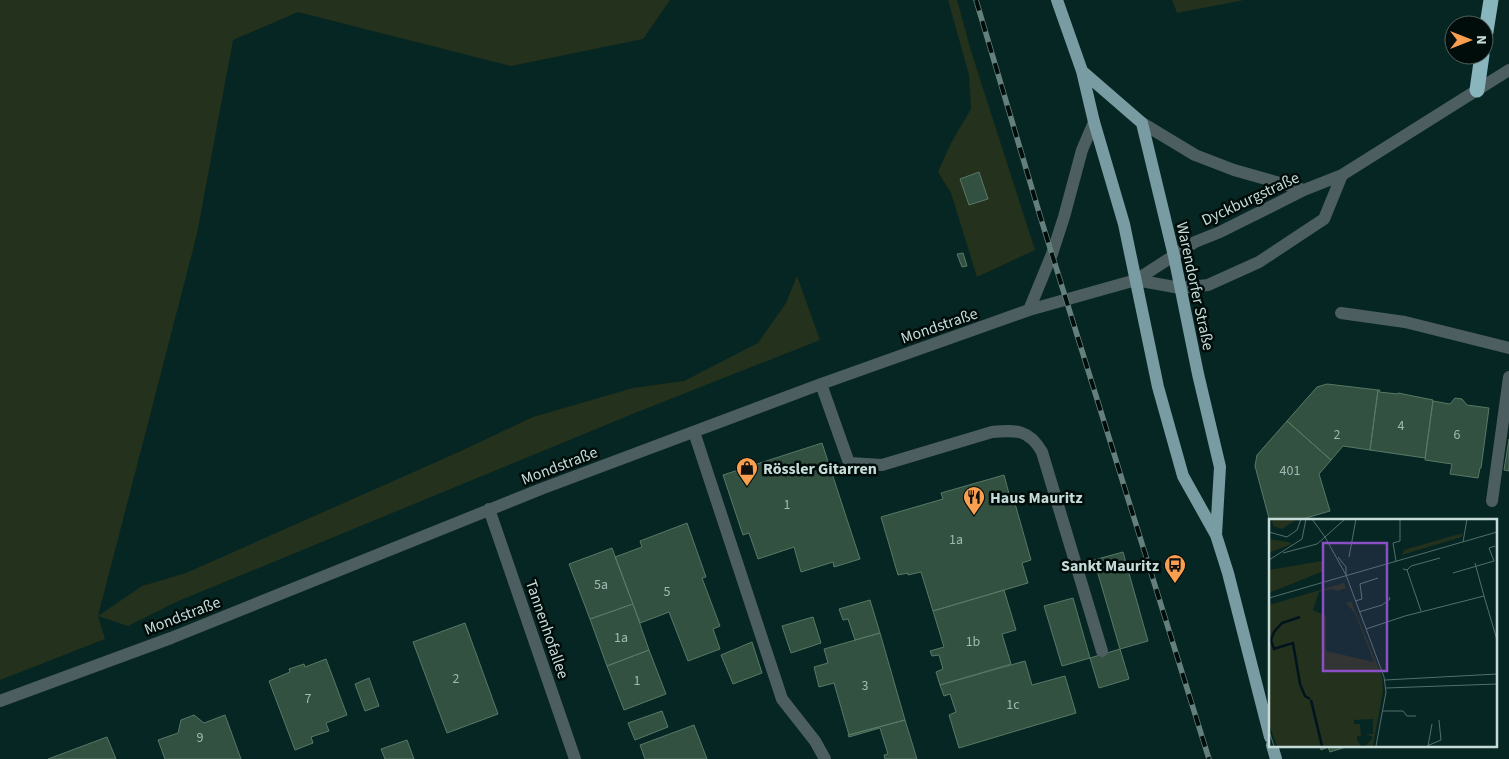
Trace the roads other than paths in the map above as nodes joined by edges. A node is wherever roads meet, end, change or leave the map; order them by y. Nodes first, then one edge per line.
1 (1057, 0) edge
2 (1491, 0) edge
3 (1489, 15) edge
4 (1481, 65) edge
5 (1509, 70) edge
6 (1082, 71) junction
7 (1477, 90) junction
8 (1094, 122) junction
9 (1142, 123) junction
10 (1342, 175) junction
11 (1304, 190) junction
12 (1174, 256) junction
13 (1136, 280) junction
14 (1180, 288) junction
15 (1029, 310) junction
16 (1341, 313) dead end
17 (1509, 348) edge
18 (1509, 377) edge
19 (820, 384) junction
20 (694, 432) junction
21 (1492, 501) dead end
22 (489, 509) junction
23 (1216, 535) junction
24 (1102, 650) dead end
25 (0, 700) edge
26 (1269, 733) edge
27 (1272, 746) edge
28 (575, 759) edge
29 (825, 759) edge
30 (1276, 759) edge

1 - 6 main road, Warendorfer Straße
2 - 3 highway
4 - 7 highway
5 - 7 street, Dyckburgstraße
6 - 8 main road, Warendorfer Straße
6 - 9 main road, Warendorfer Straße
7 - 10 street, Dyckburgstraße
8 - 13 main road, Warendorfer Straße
8 - 15 street
9 - 11 street
9 - 12 main road, Warendorfer Straße
10 - 11 street, Dyckburgstraße
10 - 14 street
11 - 12 street, Dyckburgstraße
12 - 13 street, Dyckburgstraße
12 - 14 main road, Warendorfer Straße
13 - 14 street
13 - 15 street, Mondstraße
13 - 23 main road, Warendorfer Straße
14 - 23 main road, Warendorfer Straße
15 - 19 street, Mondstraße
16 - 17 street
18 - 21 street
19 - 20 street, Mondstraße
19 - 24 street
20 - 22 street, Mondstraße
20 - 29 street
22 - 25 street, Mondstraße
22 - 28 street, Tannenhofallee
23 - 26 main road, Warendorfer Straße
27 - 30 main road

